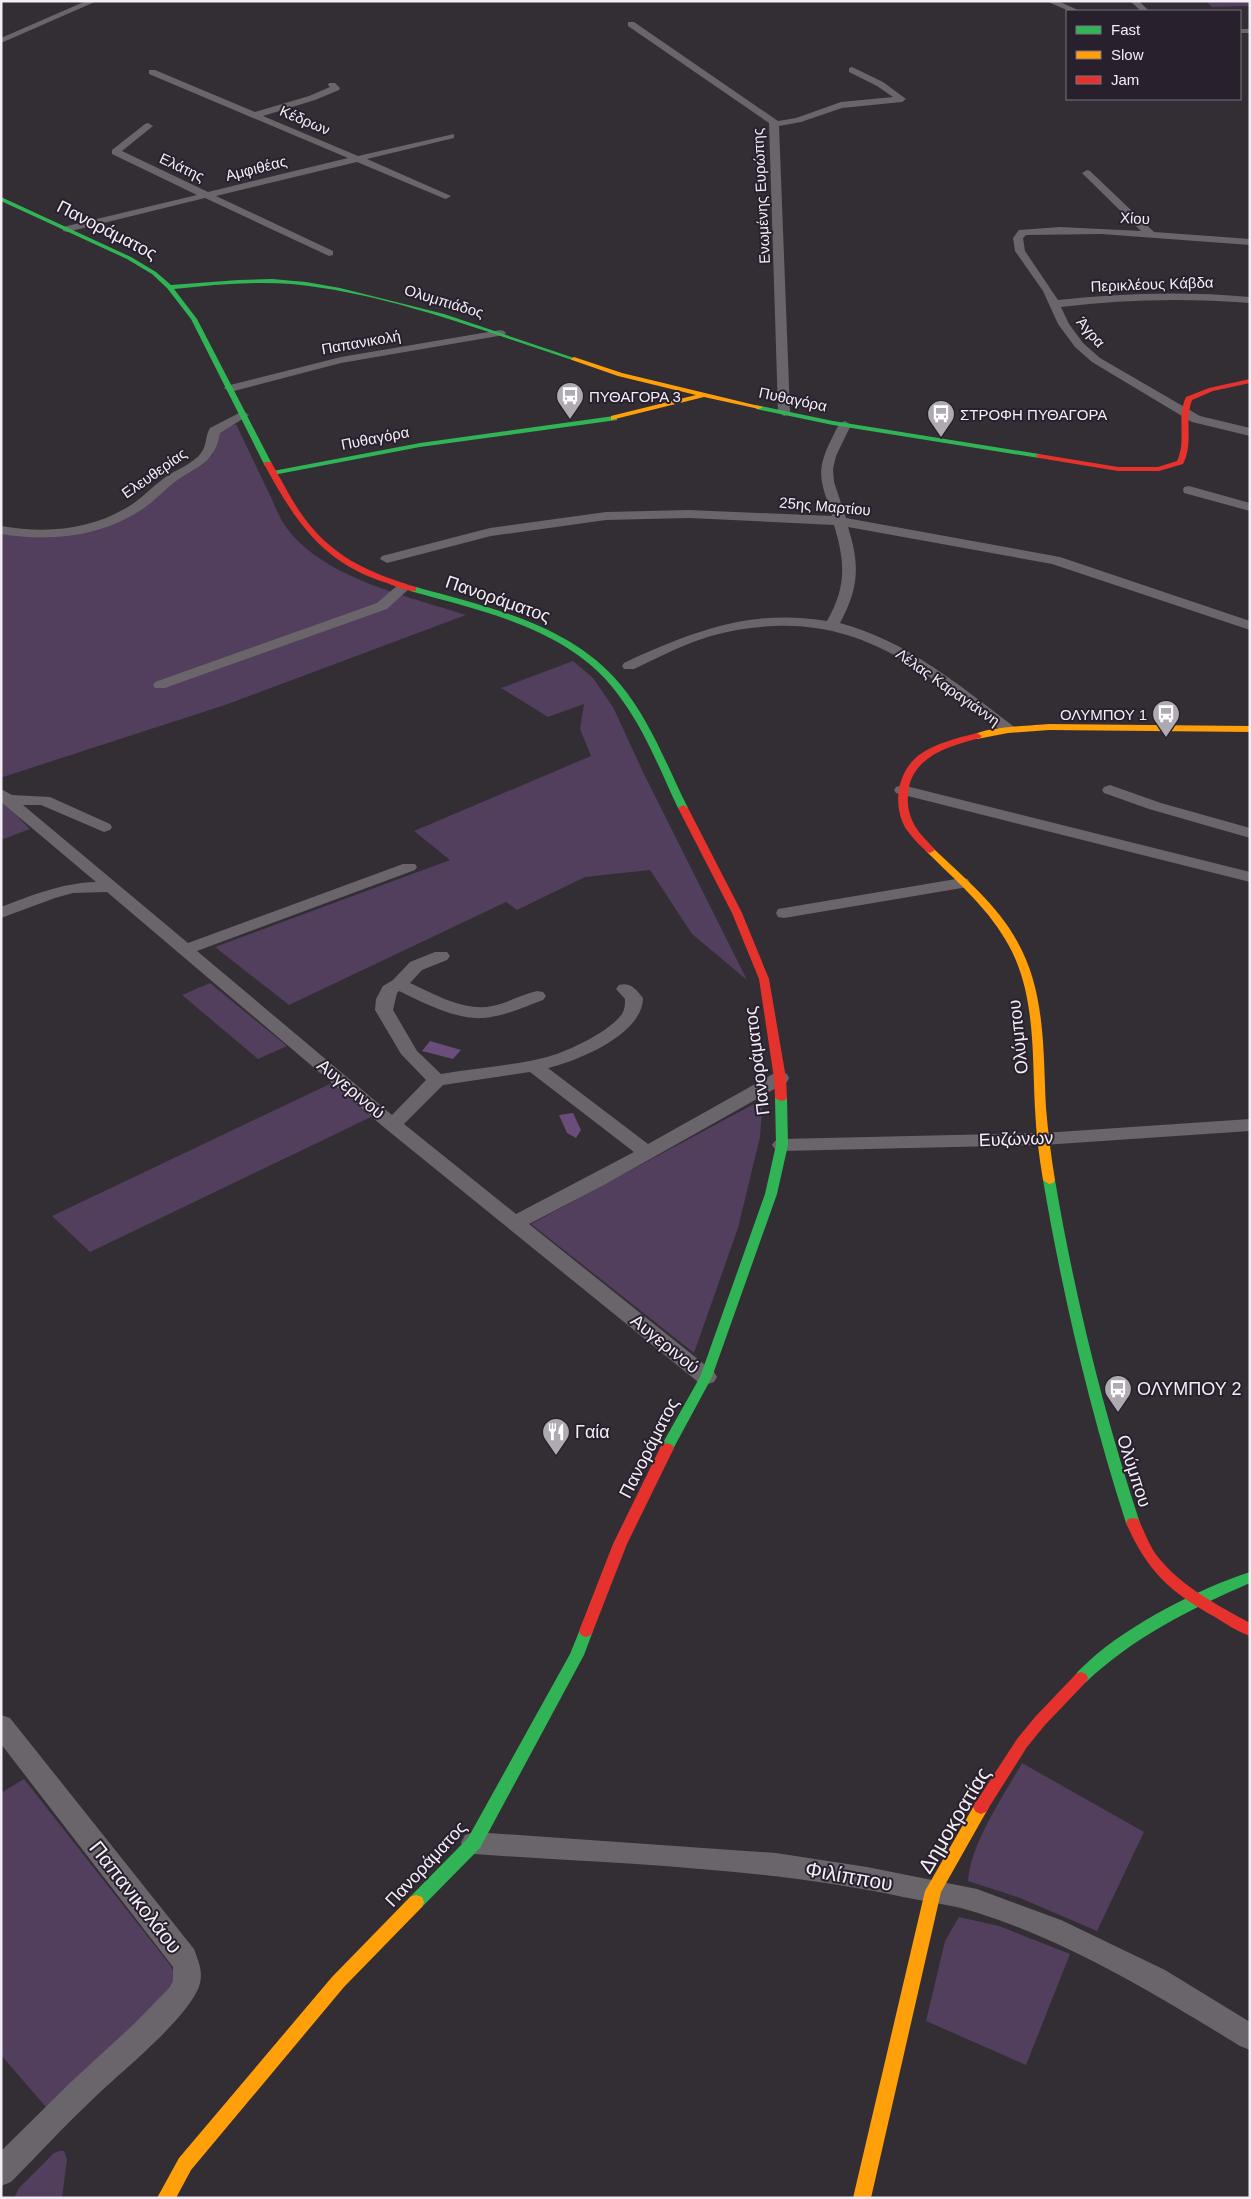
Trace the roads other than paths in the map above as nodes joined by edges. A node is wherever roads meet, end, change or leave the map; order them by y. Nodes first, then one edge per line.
1 (93, 1) edge
2 (1050, 1) edge
3 (1134, 1) edge
4 (1073, 10) edge
5 (1144, 10) edge
6 (631, 24) dead end
7 (1, 42) edge
8 (852, 70) dead end
9 (152, 72) dead end
10 (332, 85) dead end
11 (255, 115) junction
12 (774, 124) junction
13 (148, 126) dead end
14 (451, 136) dead end
15 (356, 159) junction
16 (1087, 172) dead end
17 (206, 195) junction
18 (446, 196) dead end
19 (1, 199) edge
20 (68, 229) junction
21 (1150, 234) junction
22 (1020, 235) joint
23 (1250, 242) edge
24 (329, 253) dead end
25 (169, 287) junction
26 (1250, 300) edge
27 (1055, 304) junction
28 (500, 333) junction
29 (1250, 381) edge
30 (230, 388) junction
31 (702, 395) junction
32 (784, 412) junction
33 (1184, 412) junction
34 (243, 414) junction
35 (845, 425) junction
36 (1250, 432) edge
37 (273, 473) junction
38 (1190, 490) dead end
39 (1250, 507) edge
40 (839, 521) junction
41 (1, 530) edge
42 (388, 558) dead end
43 (404, 586) junction
44 (832, 625) junction
45 (1250, 626) edge
46 (629, 666) dead end
47 (160, 685) dead end
48 (1008, 729) junction
49 (1250, 729) edge
50 (902, 790) junction
51 (1110, 790) dead end
52 (5, 797) edge
53 (104, 827) dead end
54 (1250, 833) edge
55 (409, 866) dead end
56 (1250, 877) edge
57 (962, 883) junction
58 (110, 887) junction
59 (1, 913) edge
60 (784, 913) dead end
61 (186, 948) junction
62 (441, 956) dead end
63 (399, 984) junction
64 (625, 989) dead end
65 (537, 996) dead end
66 (532, 1065) junction
67 (780, 1078) junction
68 (437, 1080) junction
69 (393, 1125) junction
70 (1250, 1126) edge
71 (1043, 1139) junction
72 (782, 1145) junction
73 (647, 1153) junction
74 (515, 1224) junction
75 (706, 1377) junction
76 (1250, 1577) edge
77 (1196, 1599) junction
78 (1250, 1630) edge
79 (1, 1725) edge
80 (474, 1844) junction
81 (933, 1891) junction
82 (1250, 2037) edge
83 (1, 2172) edge
84 (166, 2198) edge
85 (862, 2198) edge

1 - 7 street
2 - 4 street
3 - 5 street
6 - 12 street, Ενωμένης Ευρώπης
8 - 12 street
9 - 11 street, Κέδρων
10 - 11 street
11 - 15 street, Κέδρων
12 - 32 street, Ενωμένης Ευρώπης
13 - 17 street, Ελάτης
14 - 15 street, Αμφιθέας
15 - 17 street, Αμφιθέας
15 - 18 street, Κέδρων
16 - 21 street
17 - 20 street, Αμφιθέας
17 - 24 street, Ελάτης
19 - 20 street, Πανοράματος
20 - 25 street, Πανοράματος
21 - 22 street, Χίου
21 - 23 street, Χίου
22 - 27 street, Άγρα
25 - 28 street, Ολυμπιάδος
25 - 30 street, Πανοράματος
26 - 27 street, Περικλέους Κάβδα
27 - 33 street, Άγρα
28 - 30 street, Παπανικολή
28 - 31 street, Ολυμπιάδος
29 - 33 street
30 - 34 street, Πανοράματος
31 - 32 street, Πυθαγόρα
31 - 37 street, Πυθαγόρα
32 - 35 street, Πυθαγόρα
33 - 35 street, Πυθαγόρα
33 - 36 street, Άγρα
34 - 37 street, Πανοράματος
34 - 41 street, Ελευθερίας
35 - 40 street
37 - 43 street, Πανοράματος
38 - 39 street
40 - 42 street, 25ης Μαρτίου
40 - 44 street
40 - 45 street, 25ης Μαρτίου
43 - 47 street
43 - 67 street, Πανοράματος
44 - 46 street, Λέλας Καραγιάννη
44 - 48 street, Λέλας Καραγιάννη
48 - 49 street
48 - 50 street
50 - 56 street
50 - 57 street, Ολύμπου
51 - 54 street
52 - 53 street
52 - 58 street, Αυγερινού
55 - 61 street
57 - 60 street
57 - 71 street, Ολύμπου
58 - 59 street
58 - 61 street, Αυγερινού
61 - 69 street, Αυγερινού
62 - 63 street
63 - 65 street
63 - 68 street
64 - 66 street
66 - 68 street
66 - 73 street
67 - 72 street, Πανοράματος
67 - 73 street
68 - 69 street
69 - 74 street, Αυγερινού
70 - 71 street, Ευζώνων
71 - 72 street, Ευζώνων
71 - 77 street, Ολύμπου
72 - 75 street, Πανοράματος
73 - 74 street
74 - 75 street, Αυγερινού
75 - 80 street, Πανοράματος
76 - 77 street, Δημοκρατίας
77 - 78 street, Ολύμπου
77 - 81 street, Δημοκρατίας
79 - 83 street, Παπανικολάου
80 - 81 street, Φιλίππου
80 - 84 street, Πανοράματος
81 - 82 street, Φιλίππου
81 - 85 street, Δημοκρατίας

